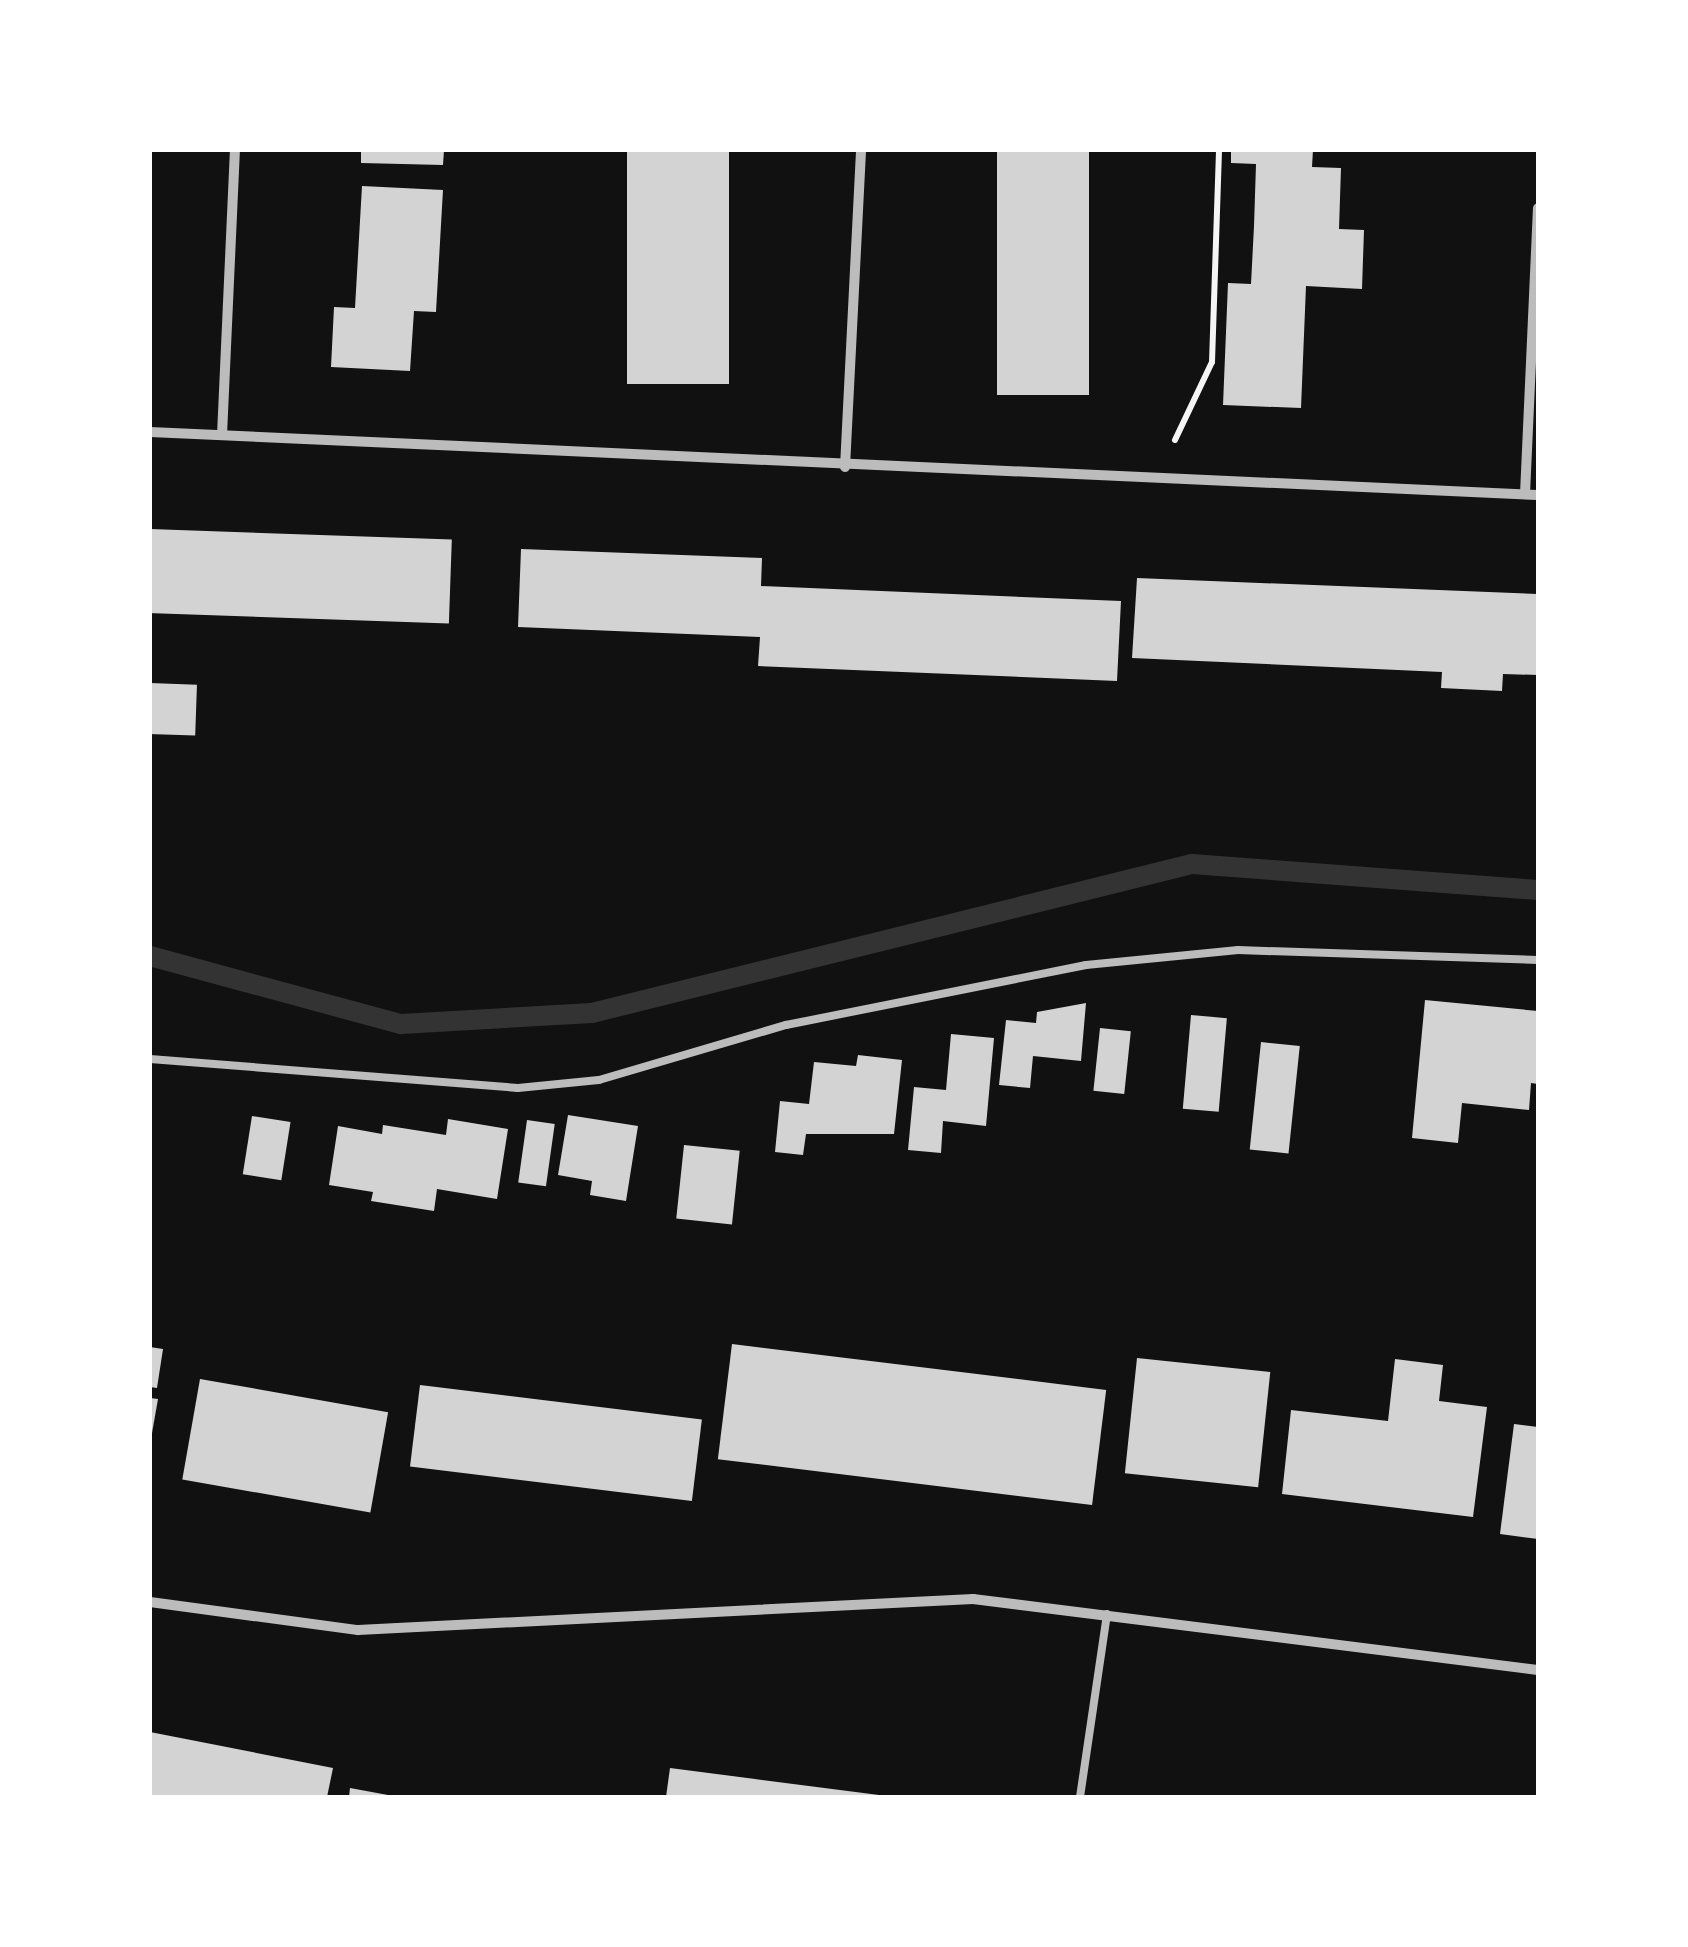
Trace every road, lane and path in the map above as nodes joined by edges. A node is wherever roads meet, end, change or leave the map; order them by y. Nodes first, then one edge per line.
1 (235, 150) edge
2 (861, 150) edge
3 (1219, 150) edge
4 (1538, 208) edge
5 (150, 432) edge
6 (222, 435) junction
7 (845, 468) junction
8 (1157, 477) junction
9 (1525, 494) junction
10 (1538, 495) edge
11 (1538, 960) edge
12 (150, 1059) edge
13 (150, 1602) edge
14 (1107, 1614) junction
15 (1538, 1670) edge
16 (1080, 1797) edge

1 - 6 street
2 - 7 street
3 - 8 path
4 - 9 street
5 - 6 street
6 - 7 street
7 - 8 street
8 - 9 street
9 - 10 street
11 - 12 lane
13 - 14 street
14 - 15 street
14 - 16 lane

